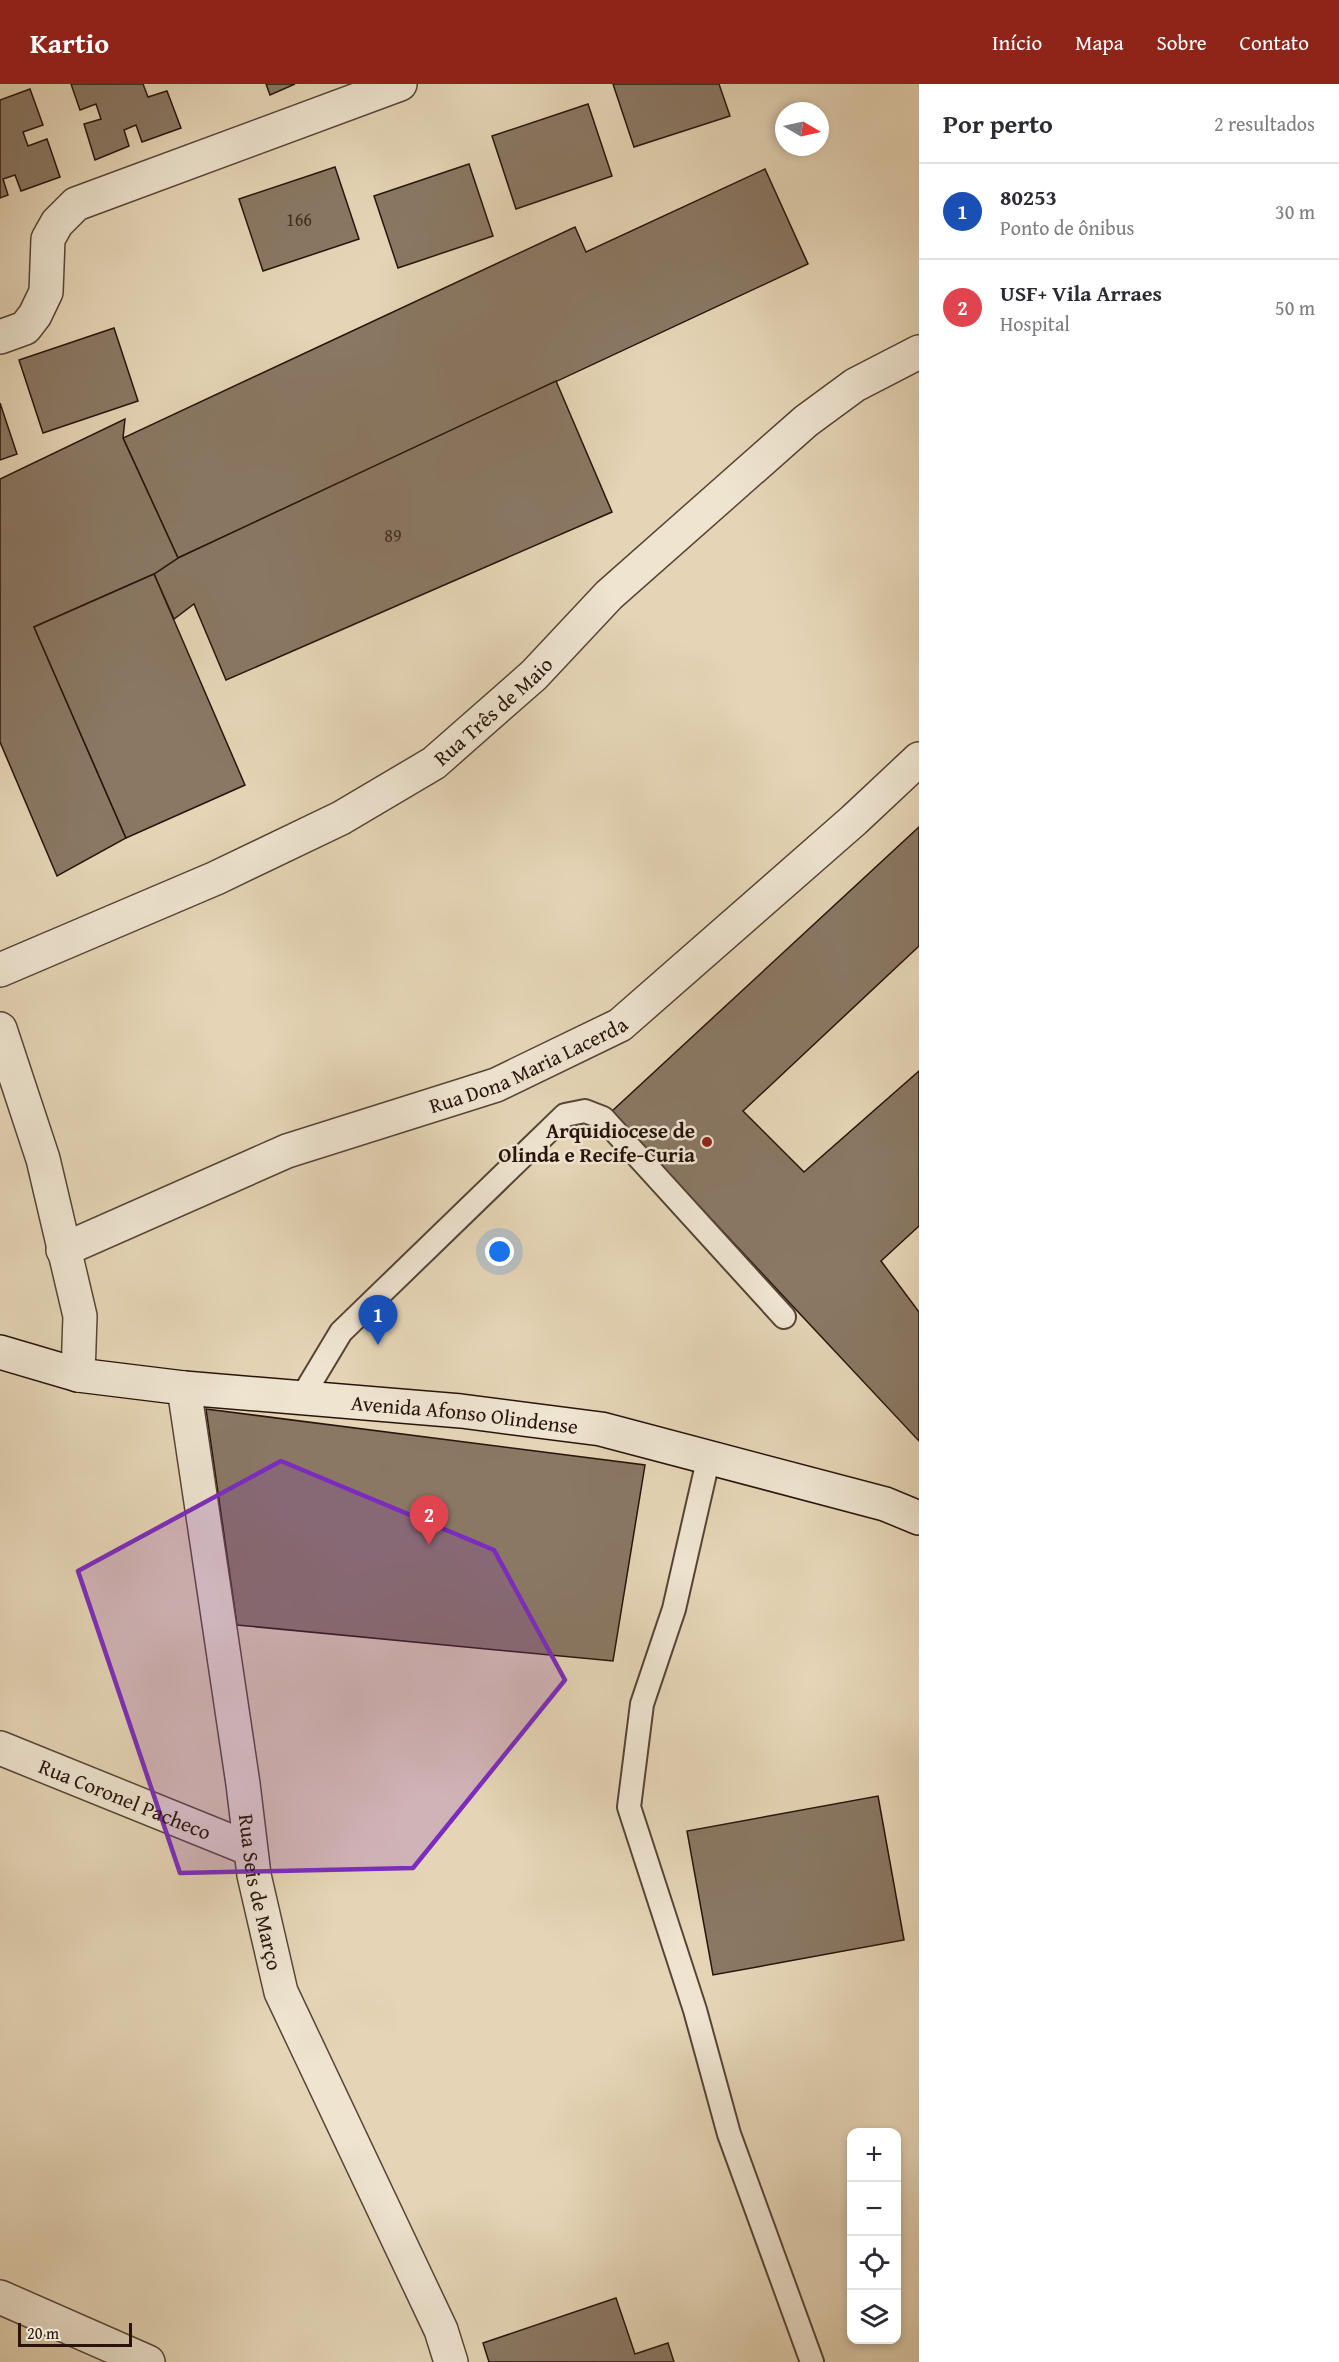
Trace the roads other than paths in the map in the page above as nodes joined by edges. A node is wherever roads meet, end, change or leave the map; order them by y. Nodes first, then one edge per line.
1 (400, 84) edge
2 (0, 337) edge
3 (919, 352) edge
4 (919, 759) edge
5 (0, 970) edge
6 (0, 1029) edge
7 (63, 1250) junction
8 (784, 1317) dead end
9 (0, 1352) edge
10 (78, 1375) junction
11 (184, 1388) junction
12 (302, 1398) junction
13 (709, 1456) junction
14 (919, 1518) edge
15 (0, 1748) edge
16 (250, 1849) junction
17 (0, 2296) edge
18 (148, 2362) edge
19 (451, 2362) edge
20 (812, 2362) edge

1 - 2 street
3 - 5 street, Rua Três de Maio
4 - 7 street, Rua Dona Maria Lacerda
6 - 7 street
7 - 10 street
8 - 12 lane
9 - 10 street, Avenida Afonso Olindense
10 - 11 street, Avenida Afonso Olindense
11 - 12 street, Avenida Afonso Olindense
11 - 16 street, Rua Seis de Março
12 - 13 street, Avenida Afonso Olindense
13 - 14 street, Avenida Afonso Olindense
13 - 20 lane
15 - 16 street, Rua Coronel Pacheco
16 - 19 street, Rua Seis de Março
17 - 18 street

